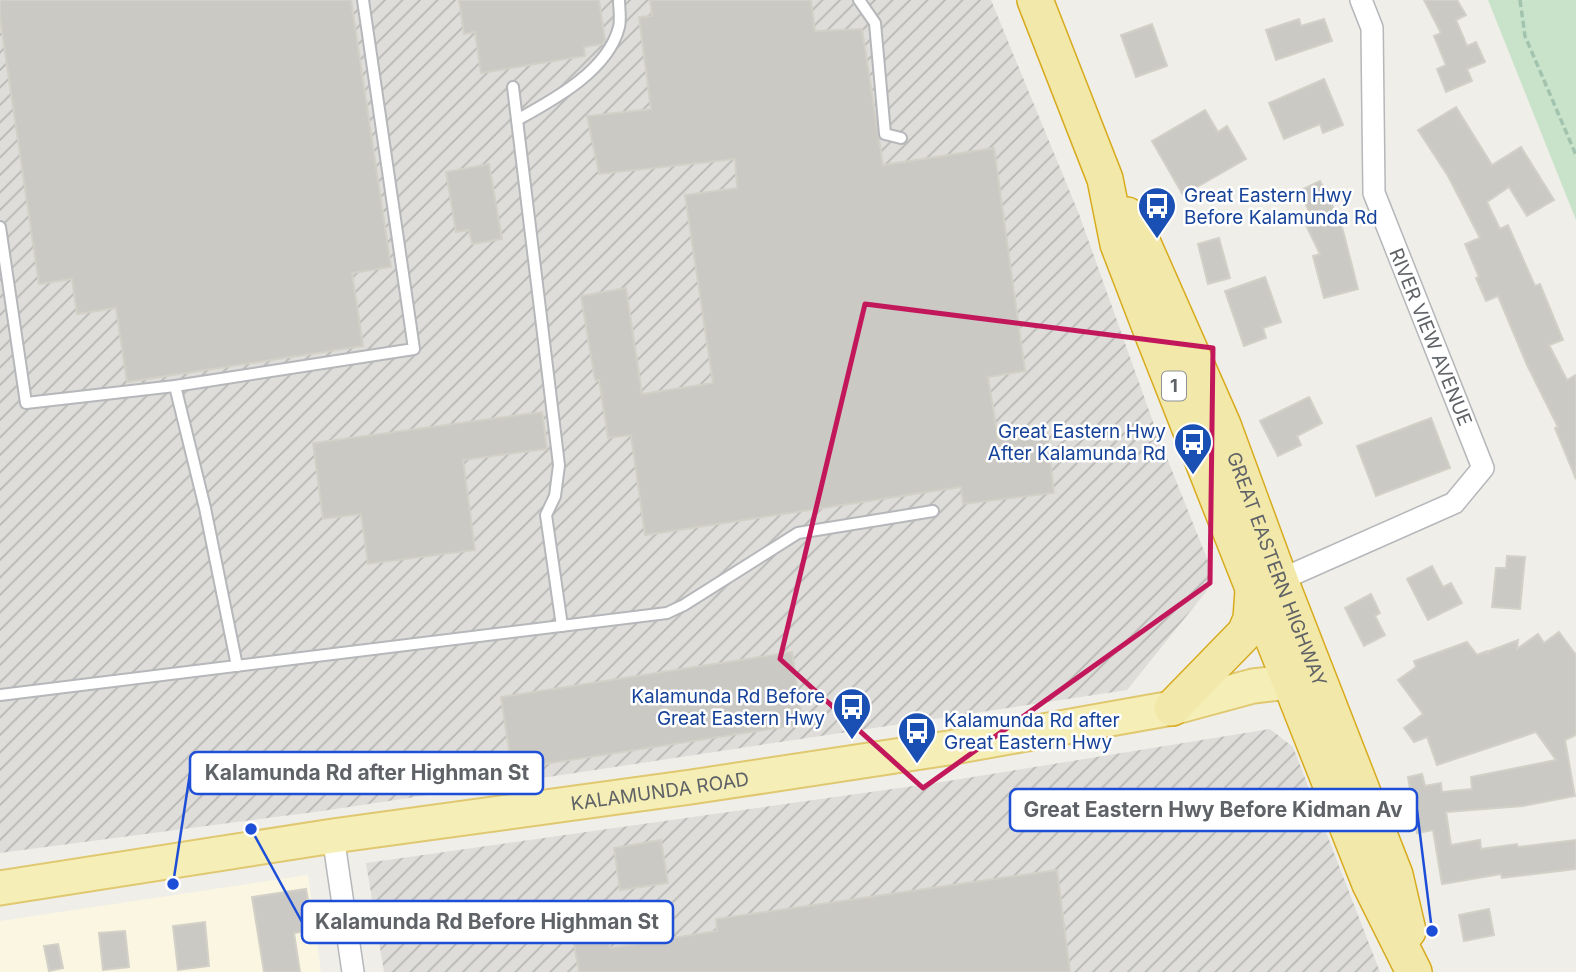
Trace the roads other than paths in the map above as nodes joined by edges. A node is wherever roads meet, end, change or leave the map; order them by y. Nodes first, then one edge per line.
1 (363, 0) edge
2 (619, 0) edge
3 (859, 0) edge
4 (1035, 0) edge
5 (1362, 0) edge
6 (513, 87) dead end
7 (517, 120) junction
8 (901, 138) dead end
9 (0, 228) edge
10 (175, 386) junction
11 (933, 511) dead end
12 (1277, 581) junction
13 (562, 626) junction
14 (237, 666) junction
15 (1303, 677) junction
16 (0, 695) edge
17 (1172, 708) junction
18 (333, 836) junction
19 (0, 888) edge
20 (353, 972) edge
21 (1416, 972) edge

1 - 10 lane
2 - 7 lane
3 - 8 lane
4 - 12 highway, GREAT EASTERN HIGHWAY / 1
5 - 12 street, RIVER VIEW AVENUE
6 - 7 lane
7 - 13 lane
9 - 10 lane
10 - 14 lane
11 - 13 lane
12 - 15 highway, GREAT EASTERN HIGHWAY / 1
12 - 17 highway
13 - 14 lane
14 - 16 lane
15 - 17 main road, KALAMUNDA ROAD
15 - 21 highway, GREAT EASTERN HIGHWAY / 1
17 - 18 main road, KALAMUNDA ROAD
18 - 19 main road, KALAMUNDA ROAD
18 - 20 street

